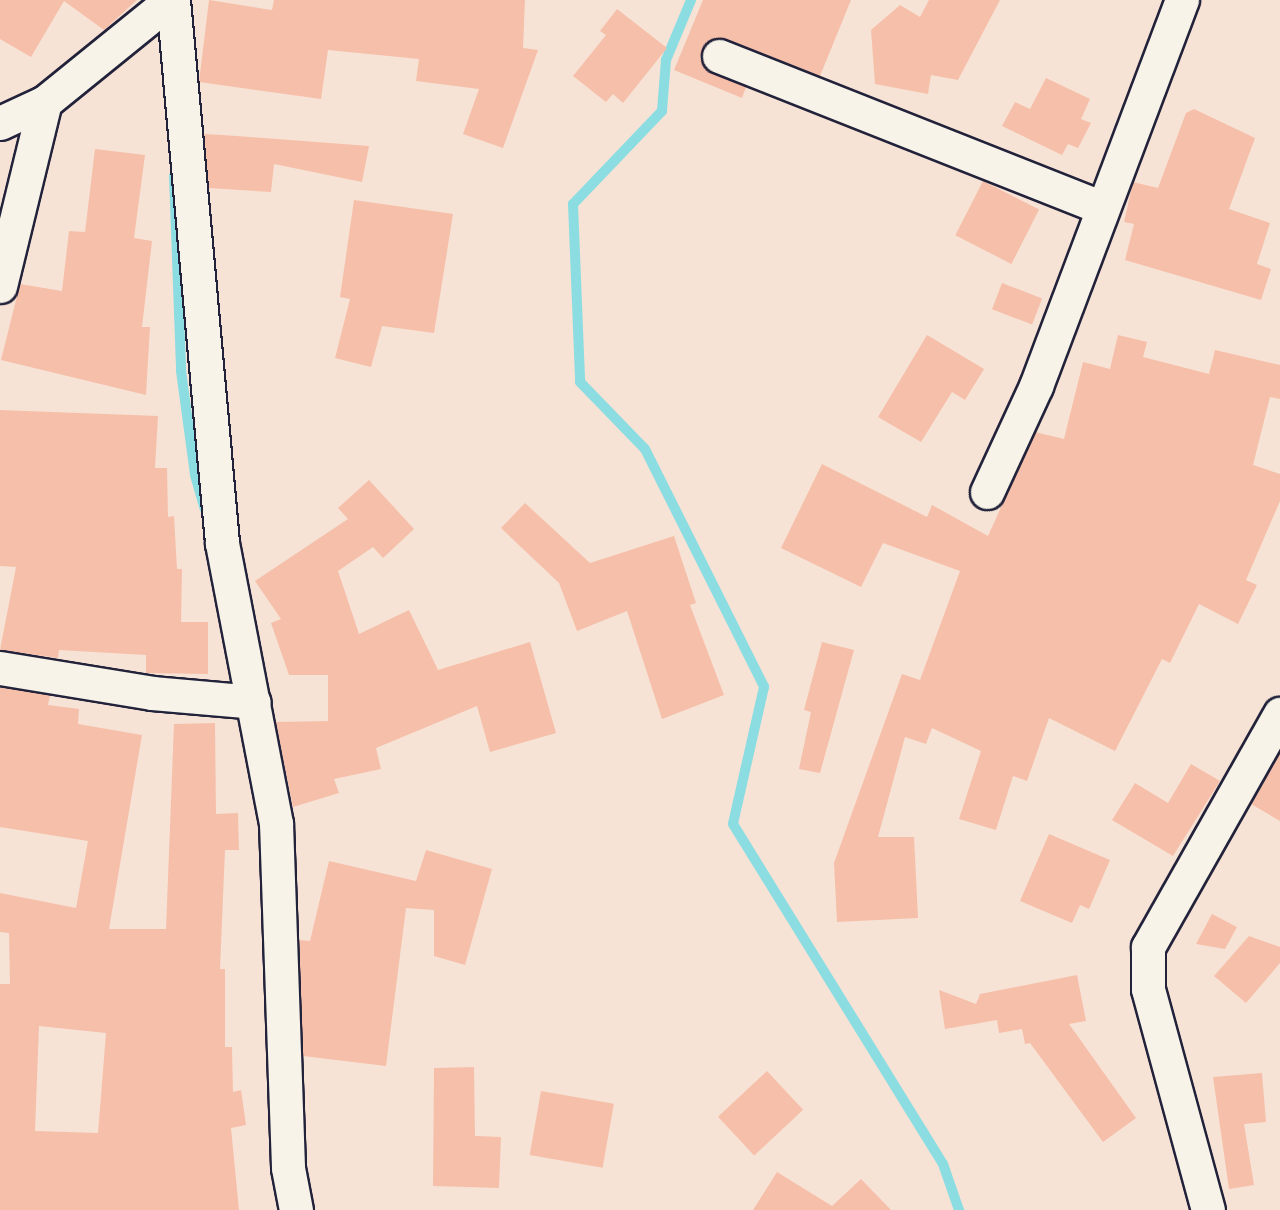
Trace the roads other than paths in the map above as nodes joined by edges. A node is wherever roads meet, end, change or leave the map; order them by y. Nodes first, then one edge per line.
1 (172, 0) edge
2 (1182, 0) edge
3 (719, 56) dead end
4 (45, 102) junction
5 (0, 123) edge
6 (1102, 208) junction
7 (0, 286) edge
8 (987, 492) dead end
9 (0, 668) edge
10 (254, 702) junction
11 (1280, 714) edge
12 (296, 1210) edge
13 (1208, 1210) edge

1 - 4 street
1 - 10 street
2 - 6 street
3 - 6 street
4 - 5 street
4 - 7 street
6 - 8 street
9 - 10 street
10 - 12 street
11 - 13 street

